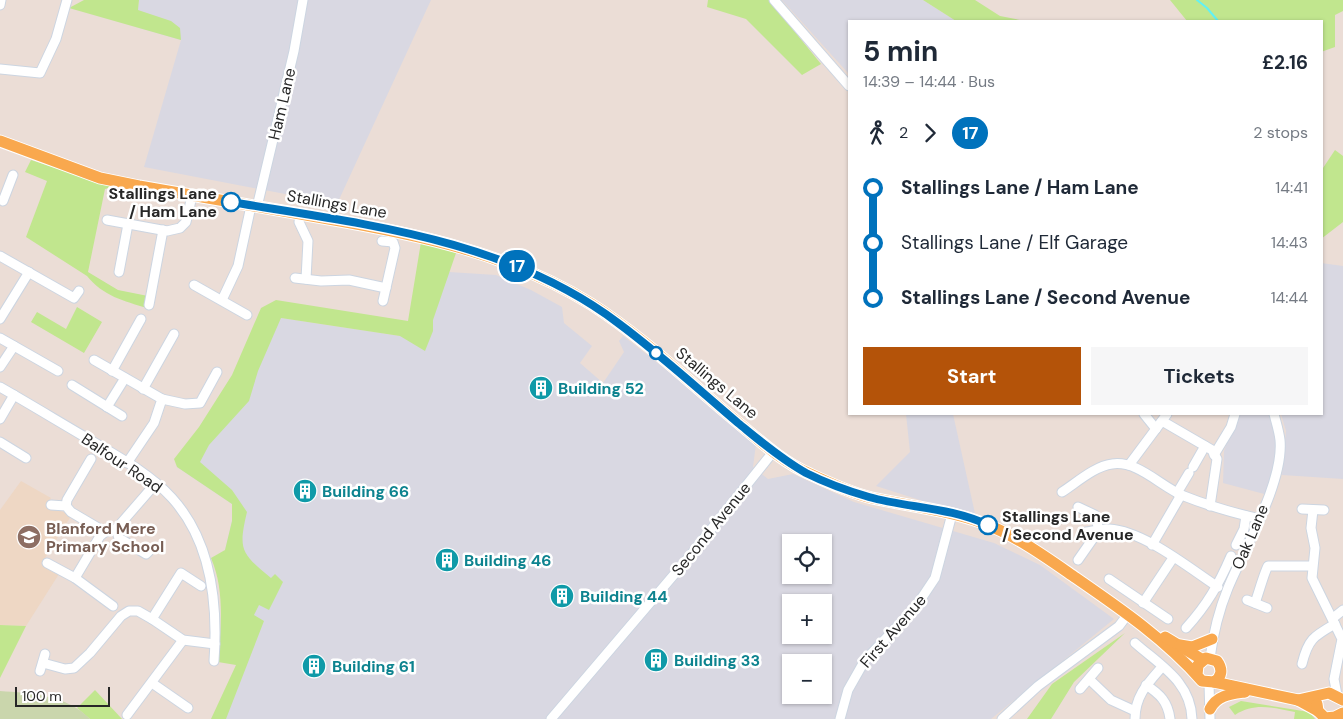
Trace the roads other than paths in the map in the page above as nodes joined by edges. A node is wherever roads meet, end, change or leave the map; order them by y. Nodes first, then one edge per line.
1 (1, 0) edge
2 (67, 0) edge
3 (302, 0) edge
4 (774, 0) edge
5 (0, 5) edge
6 (0, 69) edge
7 (848, 85) edge
8 (0, 141) edge
9 (13, 175) dead end
10 (4, 186) edge
11 (192, 196) junction
12 (3, 201) dead end
13 (254, 206) junction
14 (300, 214) junction
15 (107, 220) dead end
16 (128, 224) junction
17 (163, 230) junction
18 (382, 241) dead end
19 (0, 256) edge
20 (29, 272) junction
21 (119, 272) dead end
22 (295, 278) dead end
23 (306, 279) junction
24 (194, 285) dead end
25 (386, 288) junction
26 (79, 291) dead end
27 (222, 300) junction
28 (383, 301) dead end
29 (149, 305) dead end
30 (247, 315) dead end
31 (0, 319) edge
32 (141, 319) dead end
33 (174, 334) dead end
34 (0, 338) edge
35 (14, 346) junction
36 (94, 360) dead end
37 (0, 367) edge
38 (112, 370) junction
39 (58, 371) dead end
40 (217, 372) dead end
41 (125, 378) junction
42 (72, 385) dead end
43 (0, 387) edge
44 (143, 389) junction
45 (14, 395) junction
46 (162, 399) junction
47 (107, 407) junction
48 (1145, 415) edge
49 (1235, 415) edge
50 (1274, 415) edge
51 (122, 416) dead end
52 (1165, 417) edge
53 (0, 420) edge
54 (1156, 429) junction
55 (0, 442) edge
56 (1205, 446) junction
57 (773, 452) junction
58 (1214, 455) junction
59 (26, 458) dead end
60 (91, 459) dead end
61 (127, 462) junction
62 (1130, 465) junction
63 (156, 483) junction
64 (1062, 492) dead end
65 (1179, 494) junction
66 (51, 505) dead end
67 (66, 506) junction
68 (1210, 506) junction
69 (1078, 507) dead end
70 (1302, 510) dead end
71 (1314, 510) junction
72 (1324, 510) dead end
73 (952, 514) junction
74 (1246, 516) junction
75 (1260, 519) junction
76 (116, 529) junction
77 (1099, 530) junction
78 (105, 532) junction
79 (1086, 532) dead end
80 (1152, 545) junction
81 (1236, 545) dead end
82 (149, 550) dead end
83 (1231, 556) dead end
84 (1173, 558) junction
85 (1078, 560) dead end
86 (47, 563) dead end
87 (1312, 566) junction
88 (75, 578) junction
89 (1109, 579) dead end
90 (201, 586) dead end
91 (1218, 587) junction
92 (1144, 603) junction
93 (113, 606) dead end
94 (1267, 608) dead end
95 (1343, 610) edge
96 (1133, 618) junction
97 (152, 619) junction
98 (1168, 619) dead end
99 (1334, 621) junction
100 (1186, 628) dead end
101 (1212, 639) junction
102 (183, 640) junction
103 (1135, 643) dead end
104 (215, 644) junction
105 (1176, 644) junction
106 (1206, 659) junction
107 (214, 662) dead end
108 (43, 663) dead end
109 (1302, 664) dead end
110 (1162, 667) junction
111 (1098, 668) dead end
112 (1221, 672) junction
113 (1197, 675) junction
114 (1089, 679) junction
115 (1334, 680) junction
116 (152, 683) junction
117 (1212, 683) junction
118 (1146, 685) junction
119 (1080, 689) dead end
120 (1252, 691) junction
121 (1323, 695) junction
122 (1340, 698) edge
123 (1298, 700) junction
124 (188, 708) dead end
125 (1210, 714) edge
126 (127, 715) dead end
127 (1135, 715) edge
128 (1320, 715) edge
129 (1337, 716) edge
130 (551, 719) edge
131 (840, 719) edge
132 (1002, 719) edge
133 (1170, 719) edge
134 (1192, 719) edge

1 - 5 street
2 - 6 street
3 - 13 street, Ham Lane
4 - 7 street
8 - 11 main road, Stallings Lane
9 - 10 street
10 - 12 street
11 - 13 main road, Stallings Lane
11 - 17 street
13 - 14 main road, Stallings Lane
13 - 27 street, Ham Lane
14 - 23 street
14 - 57 main road, Stallings Lane
15 - 16 street
16 - 17 street
16 - 21 street
17 - 29 street
18 - 25 street
19 - 20 street
20 - 26 street
20 - 31 street
22 - 23 street
23 - 25 street
24 - 27 street
25 - 28 street
27 - 30 street
32 - 38 street
33 - 44 street
34 - 35 street
35 - 37 street
35 - 39 street
36 - 38 street
38 - 41 street
40 - 46 street
41 - 44 street
41 - 47 street
42 - 47 street
43 - 45 street, Balfour Road
44 - 46 street
45 - 53 street
45 - 61 street, Balfour Road
46 - 61 street
47 - 51 street
48 - 54 street
49 - 58 street
50 - 75 street, Oak Lane
52 - 54 street
52 - 56 street
54 - 62 street
55 - 59 street
56 - 58 street
56 - 65 street
57 - 73 main road, Stallings Lane
57 - 130 street, Second Avenue
58 - 68 street
60 - 67 street
61 - 63 street, Balfour Road
62 - 64 street
62 - 65 street
63 - 76 street
63 - 104 street, Balfour Road
65 - 68 street
65 - 80 street
66 - 67 street
67 - 78 street
68 - 74 street
69 - 77 street
70 - 71 street
71 - 72 street
71 - 87 street
73 - 96 main road, Stallings Lane
73 - 131 street, First Avenue
74 - 75 street
74 - 81 street
75 - 101 street, Oak Lane
76 - 78 street
76 - 82 street
77 - 79 street
77 - 80 street
77 - 85 street
78 - 88 street
80 - 84 street
83 - 91 street
84 - 91 street
84 - 92 street
86 - 88 street
87 - 94 street
87 - 99 street
88 - 93 street
89 - 92 street
90 - 97 street
91 - 100 street
92 - 98 street
95 - 99 street
96 - 105 main road
96 - 113 main road
96 - 132 street
97 - 102 street
97 - 108 street
99 - 109 street
99 - 115 street
101 - 105 main road
101 - 106 street, Oak Lane
102 - 104 street
102 - 116 street
103 - 110 street
104 - 107 street, Balfour Road
105 - 106 main road
106 - 112 main road
106 - 113 main road
110 - 118 street
110 - 134 street
111 - 114 street
112 - 117 main road
112 - 120 main road
113 - 117 main road
114 - 119 street
114 - 127 street
115 - 121 street
115 - 122 street
116 - 124 street
116 - 126 street
117 - 120 main road
117 - 125 street
118 - 127 street
118 - 133 street
120 - 123 main road
120 - 125 main road
121 - 122 main road
121 - 123 main road
121 - 128 main road
122 - 129 main road
123 - 128 main road
128 - 129 main road

